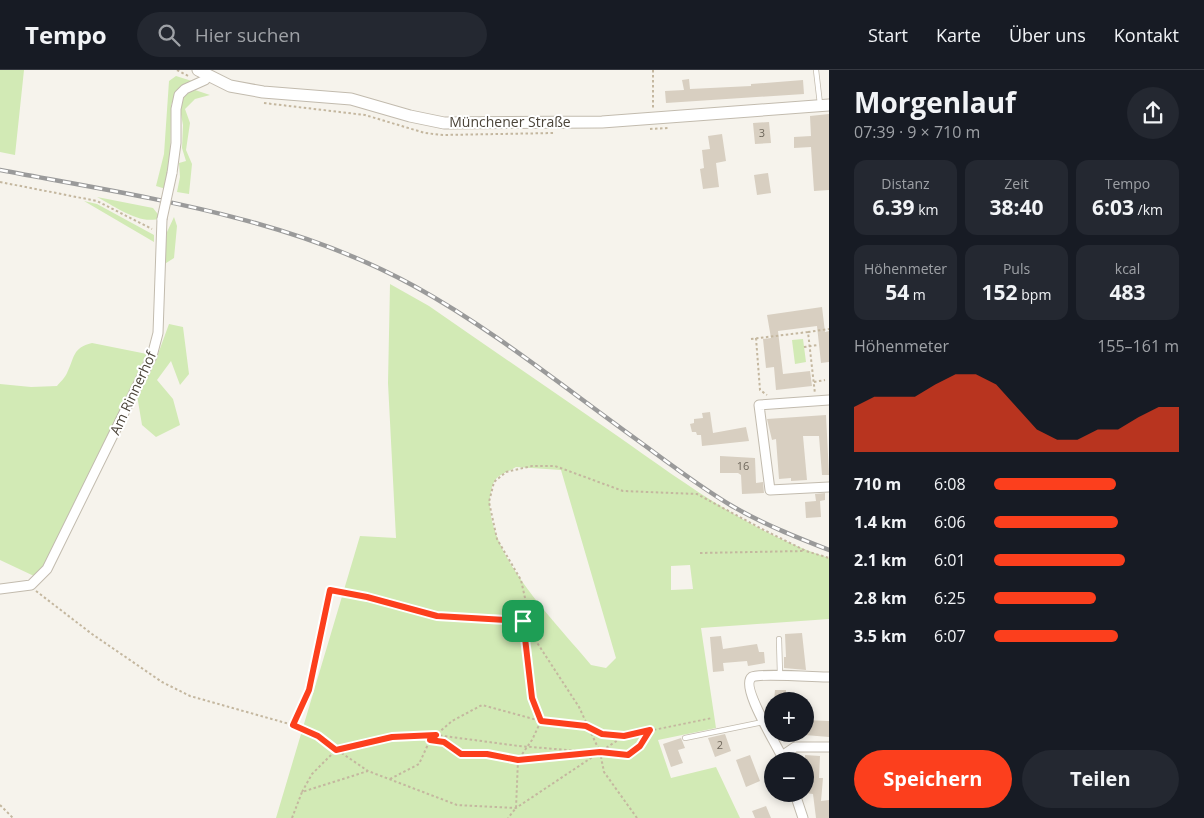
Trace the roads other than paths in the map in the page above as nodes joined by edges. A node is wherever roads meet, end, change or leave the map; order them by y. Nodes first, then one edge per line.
1 (816, 70) edge
2 (202, 73) edge
3 (824, 106) edge
4 (829, 400) edge
5 (829, 487) edge
6 (0, 589) edge
7 (779, 639) dead end
8 (780, 676) junction
9 (829, 677) edge
10 (764, 722) joint
11 (685, 738) dead end
12 (829, 747) edge
13 (790, 752) edge
14 (798, 802) edge
15 (803, 818) edge

1 - 3 lane
2 - 3 street, Münchener Straße
2 - 6 street, Am Rinnerhof, bridge
4 - 5 street
7 - 8 lane
8 - 9 street
8 - 10 street
10 - 11 lane
12 - 13 street
14 - 15 street

